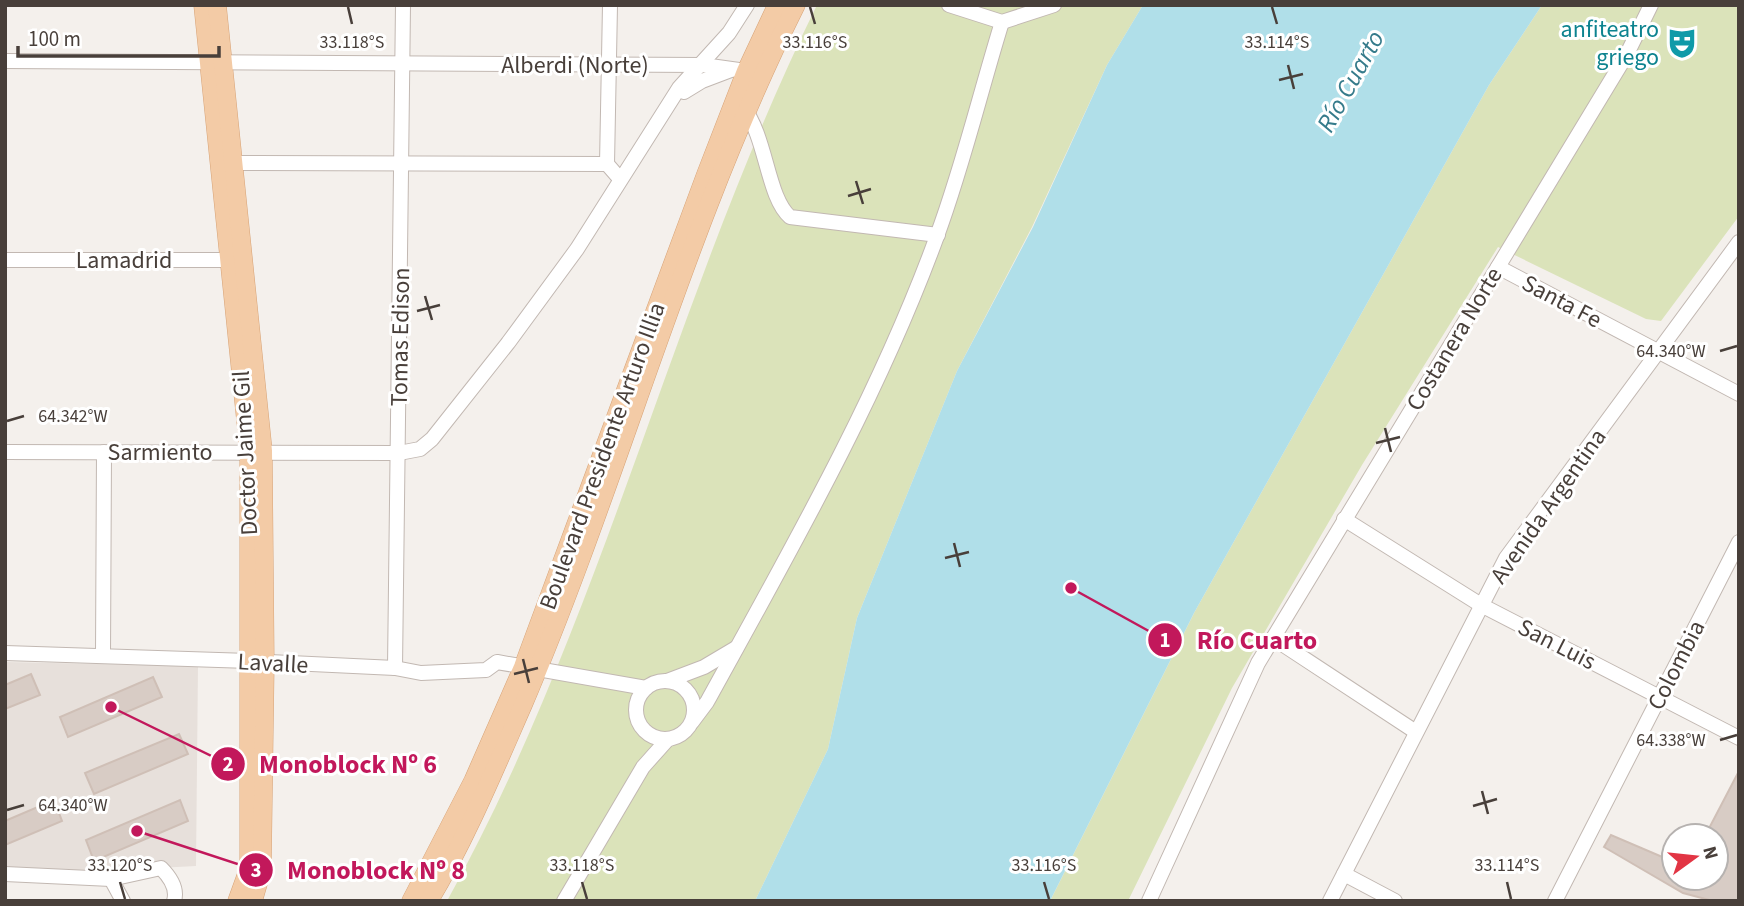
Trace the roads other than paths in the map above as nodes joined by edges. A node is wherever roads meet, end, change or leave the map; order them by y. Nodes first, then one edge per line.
1 (203, 5) edge
2 (217, 5) edge
3 (403, 5) edge
4 (610, 5) edge
5 (747, 5) edge
6 (778, 5) edge
7 (796, 5) edge
8 (949, 5) edge
9 (1055, 5) edge
10 (1651, 5) edge
11 (1002, 22) junction
12 (214, 60) junction
13 (5, 61) edge
14 (403, 64) junction
15 (703, 65) junction
16 (609, 66) junction
17 (741, 70) junction
18 (671, 100) junction
19 (741, 104) junction
20 (402, 162) junction
21 (232, 163) junction
22 (607, 164) junction
23 (620, 180) junction
24 (938, 235) junction
25 (1739, 242) edge
26 (5, 260) edge
27 (236, 260) junction
28 (1497, 267) junction
29 (1659, 352) junction
30 (1739, 394) edge
31 (256, 451) junction
32 (5, 452) edge
33 (104, 452) junction
34 (399, 453) junction
35 (1344, 519) junction
36 (1739, 542) edge
37 (1481, 605) junction
38 (1273, 638) junction
39 (737, 647) junction
40 (5, 653) edge
41 (103, 656) junction
42 (257, 662) junction
43 (395, 668) junction
44 (530, 669) junction
45 (667, 681) junction
46 (620, 682) junction
47 (646, 688) junction
48 (1660, 696) junction
49 (636, 714) junction
50 (692, 722) junction
51 (1416, 732) junction
52 (653, 737) junction
53 (1739, 738) edge
54 (668, 739) junction
55 (643, 767) junction
56 (5, 874) edge
57 (1344, 874) junction
58 (111, 879) junction
59 (123, 901) edge
60 (174, 901) edge
61 (237, 901) edge
62 (253, 901) edge
63 (411, 901) edge
64 (429, 901) edge
65 (564, 901) edge
66 (1149, 901) edge
67 (1330, 901) edge
68 (1395, 901) edge
69 (1555, 901) edge

1 - 12 main road, Doctor Jaime Gil
2 - 12 main road, Doctor Jaime Gil
3 - 14 street, Tomas Edison
4 - 16 street
5 - 15 street
6 - 17 main road, Boulevard Presidente Arturo Illia
7 - 19 main road, Boulevard Presidente Arturo Illia
8 - 11 street
9 - 11 street
10 - 28 street, Costanera Norte
11 - 24 street
12 - 13 street, Alberdi (Norte)
12 - 14 street, Alberdi (Norte)
12 - 21 main road, Doctor Jaime Gil
12 - 27 main road, Doctor Jaime Gil
14 - 16 street, Alberdi (Norte)
14 - 20 street, Tomas Edison
15 - 16 street, Alberdi (Norte)
15 - 17 street, Alberdi (Norte)
15 - 18 street
16 - 22 street
17 - 18 street
17 - 19 main road, Boulevard Presidente Arturo Illia
18 - 23 street
19 - 24 street
19 - 44 main road, Boulevard Presidente Arturo Illia
20 - 21 street
20 - 22 street
20 - 34 street, Tomas Edison
21 - 27 main road, Doctor Jaime Gil
22 - 23 street
23 - 34 street
24 - 39 street
25 - 29 street, Avenida Argentina
26 - 27 street, Lamadrid
27 - 31 main road, Doctor Jaime Gil
28 - 29 street, Santa Fe
28 - 35 street, Costanera Norte
29 - 30 street, Santa Fe
29 - 37 street, Avenida Argentina
31 - 33 street, Sarmiento
31 - 34 street, Sarmiento
31 - 42 main road, Doctor Jaime Gil
32 - 33 street, Sarmiento
33 - 41 street
34 - 43 street, Tomas Edison
35 - 37 street, San Luis
35 - 38 street, Costanera Norte
36 - 48 street, Colombia
37 - 48 street, San Luis
37 - 51 street, Avenida Argentina
38 - 51 street
38 - 66 street, Costanera Norte
39 - 45 street
39 - 50 street
40 - 41 street, Lavalle
41 - 42 street, Lavalle
42 - 43 street, Lavalle
42 - 61 main road, Doctor Jaime Gil
42 - 62 main road, Doctor Jaime Gil
43 - 44 street, Lavalle
44 - 46 street, Lavalle
44 - 63 main road, Boulevard Presidente Arturo Illia
44 - 64 main road, Boulevard Presidente Arturo Illia
45 - 47 street
45 - 50 street
46 - 47 street, Lavalle
46 - 49 street
47 - 49 street
48 - 53 street, San Luis
48 - 69 street, Colombia
49 - 52 street
50 - 54 street
51 - 57 street, Avenida Argentina
52 - 54 street
52 - 55 street
54 - 55 street
55 - 65 street
56 - 58 street
57 - 67 street, Avenida Argentina
57 - 68 street
58 - 59 street
58 - 60 street

